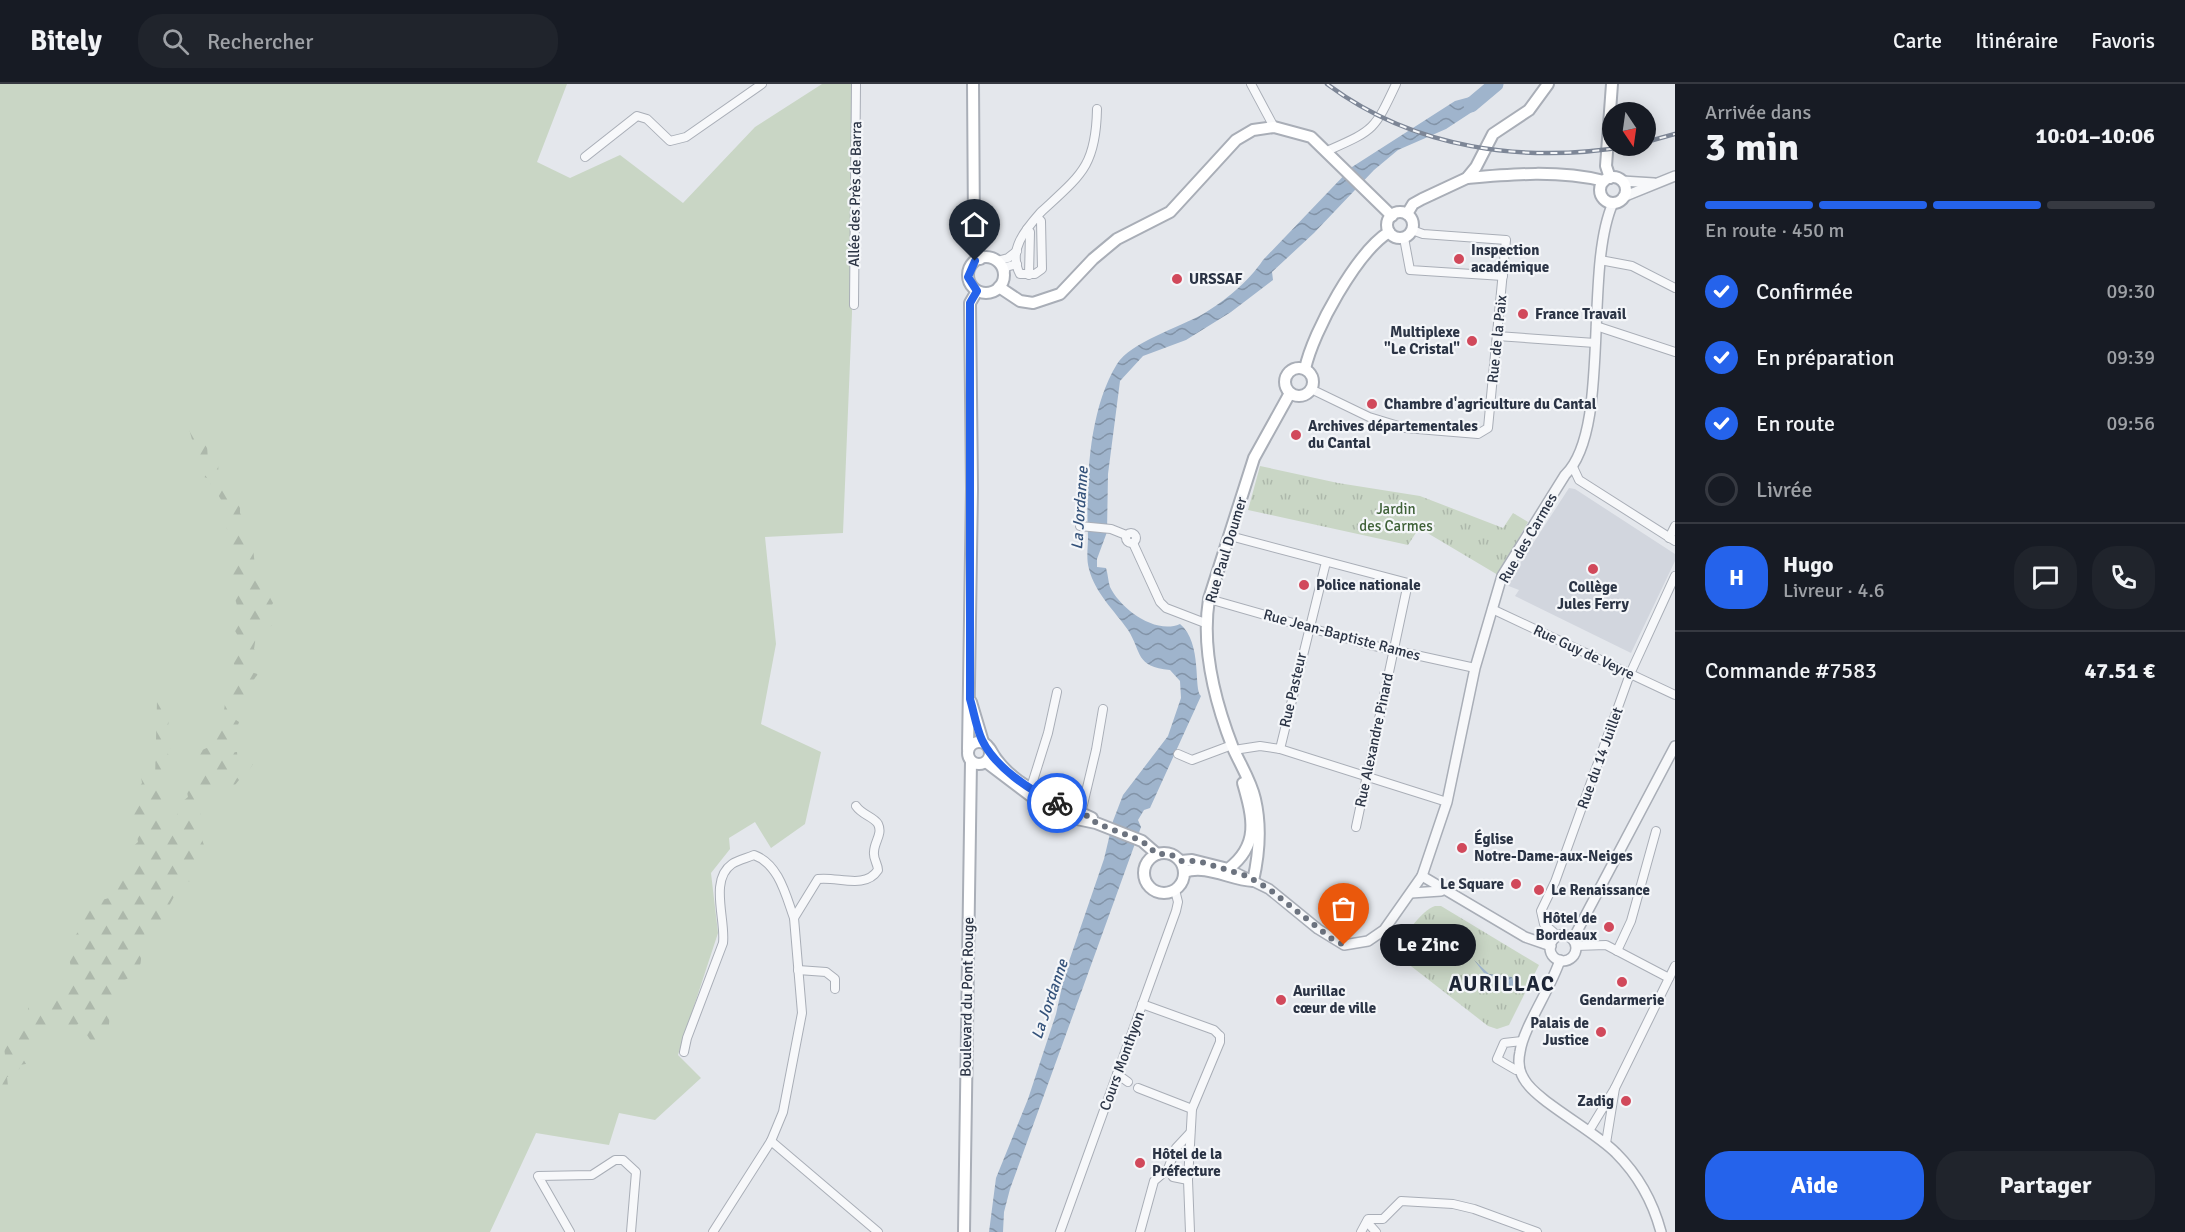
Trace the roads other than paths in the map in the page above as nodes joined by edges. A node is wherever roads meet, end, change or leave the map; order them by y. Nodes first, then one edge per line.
1 (762, 84) edge
2 (856, 84) edge
3 (973, 84) edge
4 (1251, 84) edge
5 (1396, 84) edge
6 (1548, 84) edge
7 (1612, 84) edge
8 (1097, 109) dead end
9 (1274, 127) junction
10 (1327, 151) junction
11 (585, 157) dead end
12 (1560, 175) junction
13 (1494, 176) junction
14 (1675, 176) edge
15 (1467, 178) junction
16 (1607, 179) junction
17 (1622, 181) junction
18 (1656, 183) junction
19 (1600, 193) junction
20 (1623, 197) junction
21 (1613, 203) junction
22 (1392, 216) junction
23 (1409, 216) junction
24 (1037, 217) junction
25 (1027, 229) junction
26 (1389, 232) junction
27 (1408, 234) junction
28 (1017, 251) junction
29 (980, 259) junction
30 (1600, 260) junction
31 (997, 261) junction
32 (1017, 264) junction
33 (1029, 275) junction
34 (1503, 276) junction
35 (1001, 282) junction
36 (1675, 288) edge
37 (977, 291) junction
38 (854, 305) dead end
39 (1596, 326) junction
40 (1497, 336) junction
41 (1595, 343) junction
42 (1675, 352) edge
43 (1305, 369) junction
44 (1311, 389) junction
45 (1290, 393) junction
46 (1573, 467) junction
47 (1080, 526) dead end
48 (1675, 526) edge
49 (1230, 536) junction
50 (1672, 539) edge
51 (1326, 562) junction
52 (1675, 576) edge
53 (1209, 599) junction
54 (1492, 609) junction
55 (1205, 623) junction
56 (1308, 627) junction
57 (1392, 650) junction
58 (1475, 668) junction
59 (1630, 674) junction
60 (1057, 692) dead end
61 (1675, 695) edge
62 (970, 699) junction
63 (1103, 709) dead end
64 (986, 746) junction
65 (1675, 746) edge
66 (1233, 748) junction
67 (968, 749) junction
68 (1280, 749) junction
69 (1178, 754) dead end
70 (971, 761) junction
71 (986, 762) junction
72 (996, 769) junction
73 (1366, 776) junction
74 (1029, 788) junction
75 (1051, 800) junction
76 (1035, 801) junction
77 (1447, 802) junction
78 (856, 806) dead end
79 (1081, 817) junction
80 (1356, 827) dead end
81 (1656, 831) dead end
82 (1157, 854) junction
83 (1181, 861) junction
84 (1228, 869) junction
85 (1184, 872) junction
86 (1422, 876) junction
87 (1253, 881) junction
88 (1175, 890) junction
89 (1446, 892) junction
90 (1411, 894) junction
91 (794, 918) junction
92 (1558, 936) junction
93 (1575, 943) junction
94 (1551, 946) junction
95 (1617, 951) junction
96 (1560, 960) junction
97 (1675, 966) edge
98 (798, 970) junction
99 (1669, 978) junction
100 (835, 989) dead end
101 (1142, 1004) junction
102 (1522, 1041) junction
103 (684, 1052) dead end
104 (1520, 1069) junction
105 (1117, 1074) junction
106 (1128, 1082) dead end
107 (1615, 1088) junction
108 (1138, 1089) dead end
109 (1192, 1109) junction
110 (1589, 1131) junction
111 (1190, 1133) junction
112 (771, 1141) junction
113 (1606, 1143) junction
114 (1168, 1169) junction
115 (1188, 1180) junction
116 (1367, 1222) junction
117 (568, 1231) edge
118 (631, 1232) edge
119 (713, 1232) edge
120 (878, 1232) edge
121 (964, 1232) edge
122 (1060, 1232) edge
123 (1140, 1232) edge
124 (1190, 1232) edge
125 (1361, 1232) edge
126 (1376, 1232) edge
127 (1537, 1232) edge
128 (1660, 1232) edge

1 - 11 street
2 - 38 street, Allée des Près de Barra
3 - 29 main road
4 - 9 street
5 - 10 street
6 - 15 main road
7 - 16 main road
8 - 24 street
9 - 10 main road
9 - 35 main road
10 - 22 main road
12 - 13 main road
12 - 16 main road
12 - 19 main road
13 - 15 main road
13 - 23 main road
14 - 18 street
15 - 23 main road
16 - 17 main road
16 - 19 main road
17 - 18 street
17 - 20 main road
18 - 20 street
19 - 21 main road
20 - 21 main road
21 - 30 street, Rue des Carmes
22 - 23 main road
22 - 26 main road
23 - 27 main road
24 - 25 street
24 - 33 street
25 - 28 street
25 - 33 street
26 - 27 main road
26 - 43 main road
27 - 34 street
27 - 34 street, Rue de la Paix
28 - 31 street
28 - 32 street
29 - 31 main road
29 - 37 main road
30 - 36 street
30 - 39 street, Rue des Carmes
31 - 35 main road
32 - 33 street
32 - 35 street
34 - 40 street, Rue de la Paix
35 - 37 main road
37 - 62 main road
39 - 41 street, Rue des Carmes
39 - 42 street
40 - 41 street
40 - 44 street, Rue de la Paix
41 - 46 street, Rue des Carmes
43 - 44 main road
43 - 45 main road
44 - 45 main road
45 - 49 main road, Rue Paul Doumer
46 - 50 street
46 - 54 street, Rue des Carmes
47 - 55 street
48 - 50 street
49 - 51 street
49 - 53 main road, Rue Paul Doumer
51 - 56 street, Rue Pasteur
51 - 57 street, Rue Alexandre Pinard
52 - 59 street, Rue du 14 Juillet
53 - 55 main road, Rue Paul Doumer
53 - 56 street, Rue Jean-Baptiste Rames
54 - 58 street, Rue des Carmes
54 - 59 street, Rue Guy de Veyre
55 - 66 main road, Rue Paul Doumer
56 - 57 street, Rue Jean-Baptiste Rames
56 - 68 street, Rue Pasteur
57 - 58 street, Rue Jean-Baptiste Rames
57 - 73 street, Rue Alexandre Pinard
58 - 77 street, Rue des Carmes
59 - 61 street, Rue Guy de Veyre
59 - 92 street, Rue du 14 Juillet
60 - 74 street
62 - 64 main road
62 - 67 main road
63 - 79 street
64 - 67 main road
64 - 71 main road
64 - 74 main road
65 - 93 street
66 - 68 street
66 - 69 street
66 - 84 main road, Rue Paul Doumer
66 - 87 main road, Rue Paul Doumer
67 - 70 main road
68 - 73 street
70 - 71 main road
70 - 121 main road, Boulevard du Pont Rouge
71 - 72 main road
72 - 74 main road
72 - 76 main road
73 - 77 street
73 - 80 street, Rue Alexandre Pinard
74 - 75 main road
75 - 76 main road
75 - 79 main road
76 - 79 main road
77 - 86 street, Rue des Carmes
78 - 91 street
79 - 82 main road
81 - 95 street
82 - 83 main road
82 - 88 main road
83 - 84 main road
83 - 85 main road
84 - 87 street
85 - 87 main road
85 - 88 main road
86 - 89 street
86 - 90 street, Rue des Carmes
87 - 90 street, Rue des Carmes
88 - 101 street, Cours Monthyon
89 - 90 street
89 - 94 street
91 - 98 street
91 - 103 street
92 - 93 street
92 - 94 street
93 - 95 street
93 - 96 street
94 - 96 street
95 - 99 street
96 - 102 street
97 - 99 street
98 - 100 street
98 - 112 street
99 - 107 street
101 - 105 street, Cours Monthyon
101 - 109 street
102 - 104 street
102 - 104 street
104 - 110 street
105 - 106 street
105 - 122 street, Cours Monthyon
107 - 110 street
107 - 113 street
108 - 109 street
109 - 111 street
110 - 113 street
111 - 114 street
111 - 115 street
112 - 119 street
112 - 120 street
113 - 128 street
114 - 115 street
114 - 123 street
115 - 124 street
116 - 125 street
116 - 126 street
116 - 127 street
117 - 118 street

